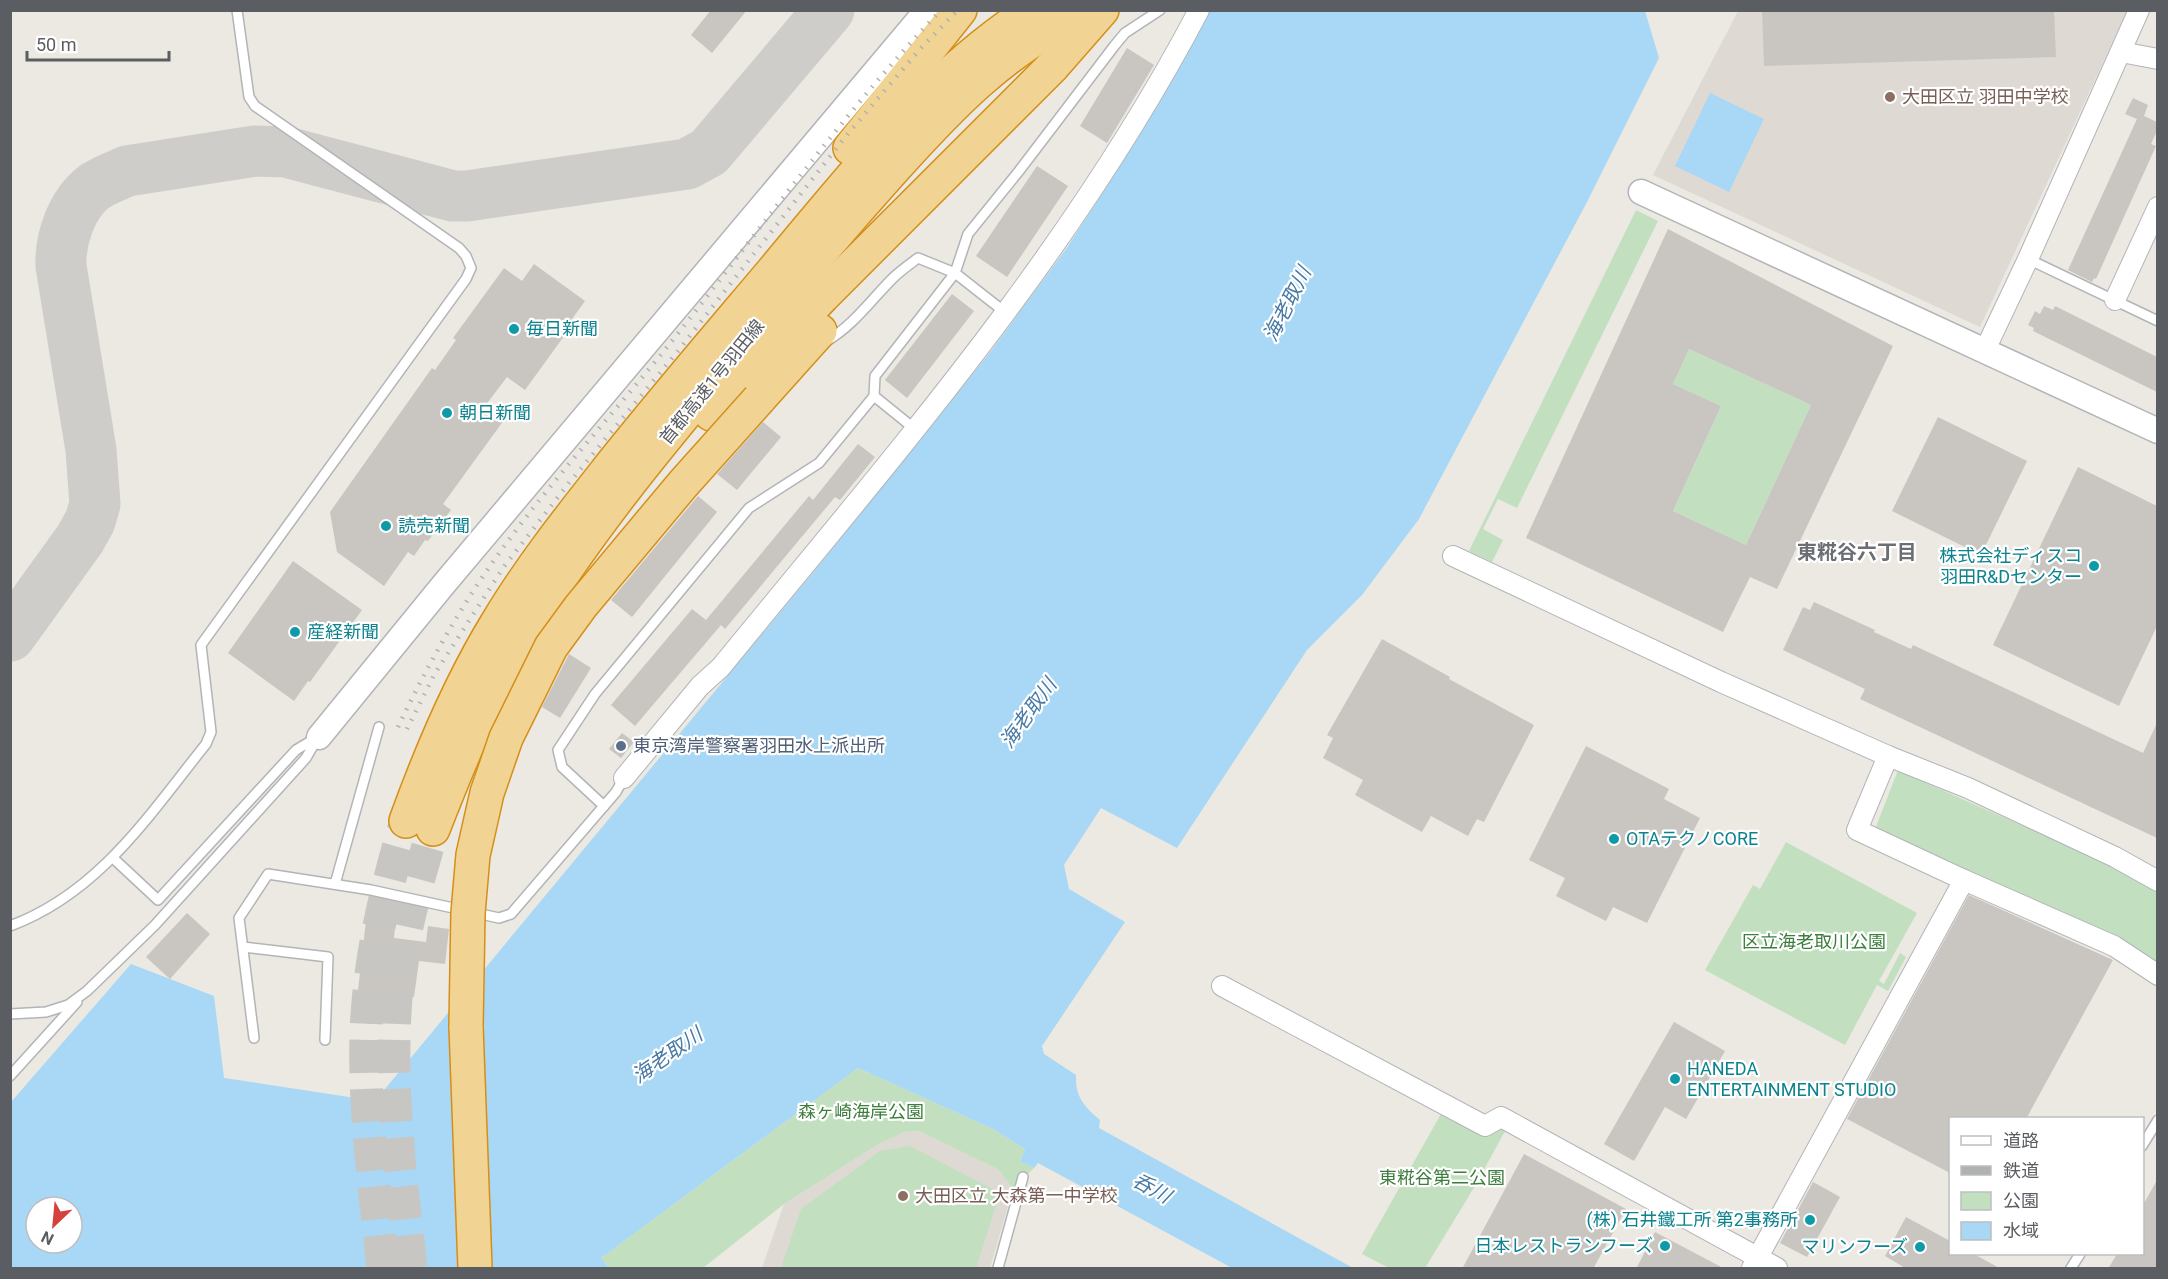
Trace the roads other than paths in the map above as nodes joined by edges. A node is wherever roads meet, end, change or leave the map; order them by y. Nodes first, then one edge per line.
1 (237, 10) edge
2 (927, 10) edge
3 (960, 10) edge
4 (1032, 10) edge
5 (1085, 10) edge
6 (1102, 10) edge
7 (1160, 10) edge
8 (1199, 10) edge
9 (2139, 10) edge
10 (2121, 52) junction
11 (2157, 59) edge
12 (971, 70) junction
13 (976, 143) junction
14 (1641, 192) dead end
15 (2157, 207) edge
16 (2028, 259) junction
17 (955, 273) junction
18 (2115, 300) junction
19 (1006, 313) junction
20 (2157, 321) edge
21 (716, 339) junction
22 (1984, 352) junction
23 (793, 362) junction
24 (874, 396) junction
25 (916, 430) junction
26 (2157, 431) edge
27 (1454, 556) dead end
28 (555, 587) junction
29 (379, 727) dead end
30 (318, 737) junction
31 (1885, 763) junction
32 (624, 778) joint
33 (604, 806) junction
34 (113, 858) junction
35 (1964, 880) junction
36 (2157, 880) edge
37 (335, 884) junction
38 (10, 926) edge
39 (243, 947) junction
40 (2157, 975) edge
41 (1222, 986) dead end
42 (87, 992) junction
43 (10, 1014) edge
44 (254, 1038) dead end
45 (325, 1040) dead end
46 (10, 1076) edge
47 (2157, 1120) edge
48 (2144, 1143) edge
49 (1023, 1177) dead end
50 (2079, 1255) edge
51 (1755, 1263) edge
52 (475, 1269) edge
53 (998, 1269) edge
54 (1777, 1269) edge
55 (2071, 1269) edge

1 - 34 lane
2 - 30 street
3 - 21 highway
4 - 12 highway, 首都高速1号羽田線
5 - 12 highway, 首都高速1号羽田線
6 - 13 highway
7 - 17 lane
8 - 19 street
9 - 10 street
10 - 11 street
10 - 16 street
12 - 21 highway, 首都高速1号羽田線
12 - 28 highway, 首都高速1号羽田線
13 - 23 highway
13 - 28 highway
14 - 22 street
15 - 18 street
16 - 18 lane
16 - 22 street
17 - 19 lane
17 - 23 lane
17 - 24 lane
18 - 20 lane
19 - 25 street
21 - 28 highway, 首都高速1号羽田線
22 - 26 street
23 - 52 highway, bridge
24 - 25 lane
24 - 33 lane
25 - 32 street
27 - 31 street
29 - 37 lane
30 - 34 lane
30 - 42 lane
31 - 35 street
31 - 36 street
32 - 33 lane
33 - 37 lane
34 - 38 lane
35 - 40 street
35 - 51 street
37 - 39 lane
39 - 44 lane
39 - 45 lane
41 - 51 street
42 - 43 lane
42 - 46 lane
47 - 48 lane
49 - 53 lane
50 - 55 lane
51 - 54 street

